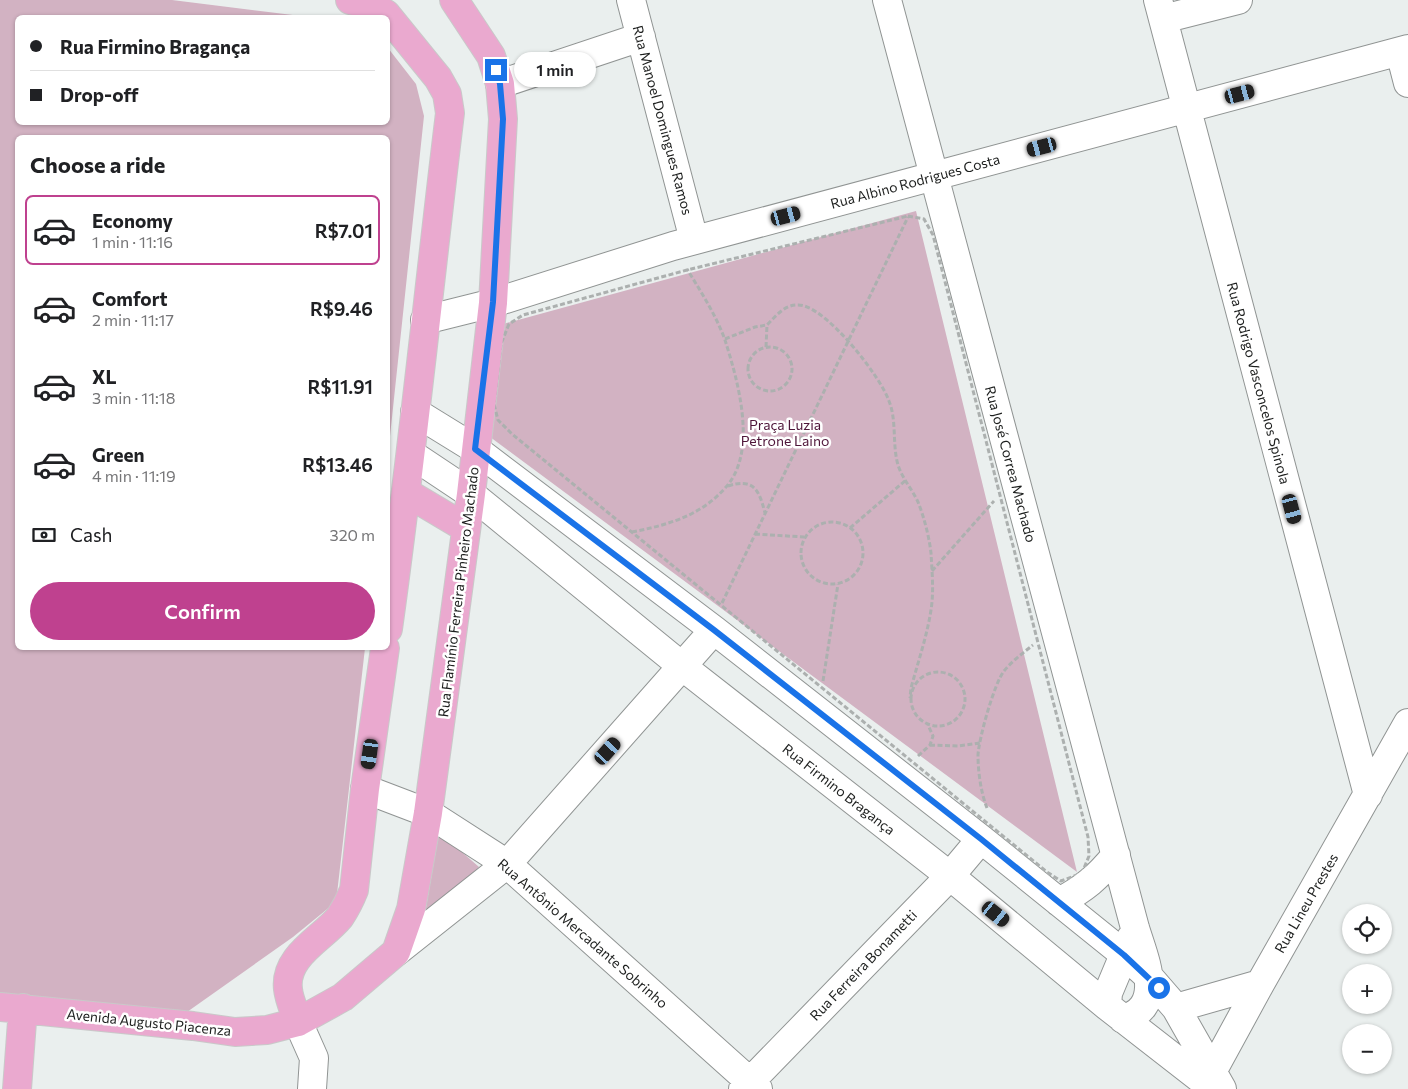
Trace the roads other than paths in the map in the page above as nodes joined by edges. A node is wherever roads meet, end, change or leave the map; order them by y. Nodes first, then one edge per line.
1 (350, 0) edge
2 (454, 0) edge
3 (632, 0) edge
4 (887, 0) edge
5 (1238, 0) edge
6 (1161, 9) edge
7 (387, 15) edge
8 (390, 19) edge
9 (641, 37) junction
10 (1404, 51) edge
11 (1408, 83) edge
12 (500, 84) junction
13 (1186, 109) junction
14 (934, 176) junction
15 (684, 243) junction
16 (493, 302) junction
17 (424, 320) junction
18 (415, 412) junction
19 (475, 449) junction
20 (411, 454) junction
21 (407, 493) junction
22 (471, 494) junction
23 (466, 528) junction
24 (390, 615) edge
25 (718, 618) junction
26 (385, 650) edge
27 (683, 667) junction
28 (1408, 723) edge
29 (365, 789) junction
30 (1368, 795) junction
31 (428, 813) junction
32 (988, 829) junction
33 (1116, 855) junction
34 (507, 864) junction
35 (950, 876) junction
36 (1059, 902) junction
37 (1135, 928) junction
38 (396, 952) junction
39 (1124, 955) junction
40 (1150, 978) junction
41 (1260, 984) junction
42 (12, 1007) edge
43 (1176, 1008) junction
44 (1115, 1012) junction
45 (298, 1022) junction
46 (1215, 1083) edge
47 (751, 1087) edge
48 (17, 1089) edge
49 (312, 1089) edge

1 - 7 main road
2 - 12 main road, Rua Flamínio Ferreira Pinheiro Machado
3 - 9 street, Rua Manoel Domingues Ramos
4 - 14 street, Rua José Correa Machado
5 - 6 street
6 - 13 street, Rua Rodrigo Vasconcelos Spinola
8 - 17 main road
9 - 12 street
9 - 15 street, Rua Manoel Domingues Ramos
10 - 11 street
10 - 13 street, Rua Albino Rodrigues Costa
12 - 16 main road, Rua Flamínio Ferreira Pinheiro Machado
13 - 14 street, Rua Albino Rodrigues Costa
13 - 30 street, Rua Rodrigo Vasconcelos Spinola
14 - 15 street, Rua Albino Rodrigues Costa
14 - 33 street, Rua José Correa Machado
15 - 16 street, Rua Albino Rodrigues Costa
16 - 17 street, Rua Albino Rodrigues Costa
16 - 19 main road, Rua Flamínio Ferreira Pinheiro Machado
17 - 18 main road
18 - 19 street
18 - 20 main road
19 - 22 main road, Rua Flamínio Ferreira Pinheiro Machado
19 - 25 street
20 - 21 main road
20 - 22 street, Rua Firmino Bragança
21 - 23 main road
21 - 24 main road
22 - 23 main road, Rua Flamínio Ferreira Pinheiro Machado
22 - 27 street, Rua Firmino Bragança
23 - 31 main road, Rua Flamínio Ferreira Pinheiro Machado
25 - 27 street
25 - 32 street
26 - 29 main road
27 - 34 street
27 - 35 street, Rua Firmino Bragança
28 - 30 street, Rua Lineu Prestes
29 - 31 street, Rua Antônio Mercadante Sobrinho
29 - 45 main road
30 - 41 street, Rua Lineu Prestes
31 - 34 street, Rua Antônio Mercadante Sobrinho
31 - 38 main road, Rua Flamínio Ferreira Pinheiro Machado
32 - 35 street, Rua Ferreira Bonametti
32 - 36 street
33 - 36 street
33 - 37 street, Rua José Correa Machado
34 - 38 street
34 - 47 street, Rua Antônio Mercadante Sobrinho
35 - 44 street, Rua Firmino Bragança
35 - 47 street, Rua Ferreira Bonametti
36 - 39 street
37 - 39 street
37 - 40 street, Rua José Correa Machado
38 - 45 main road
39 - 40 street
39 - 44 street
40 - 43 street
40 - 44 street
41 - 43 street
41 - 46 street, Rua Lineu Prestes
42 - 45 main road, Avenida Augusto Piacenza
42 - 48 main road
43 - 46 street
44 - 46 street, Rua Firmino Bragança
45 - 49 street

